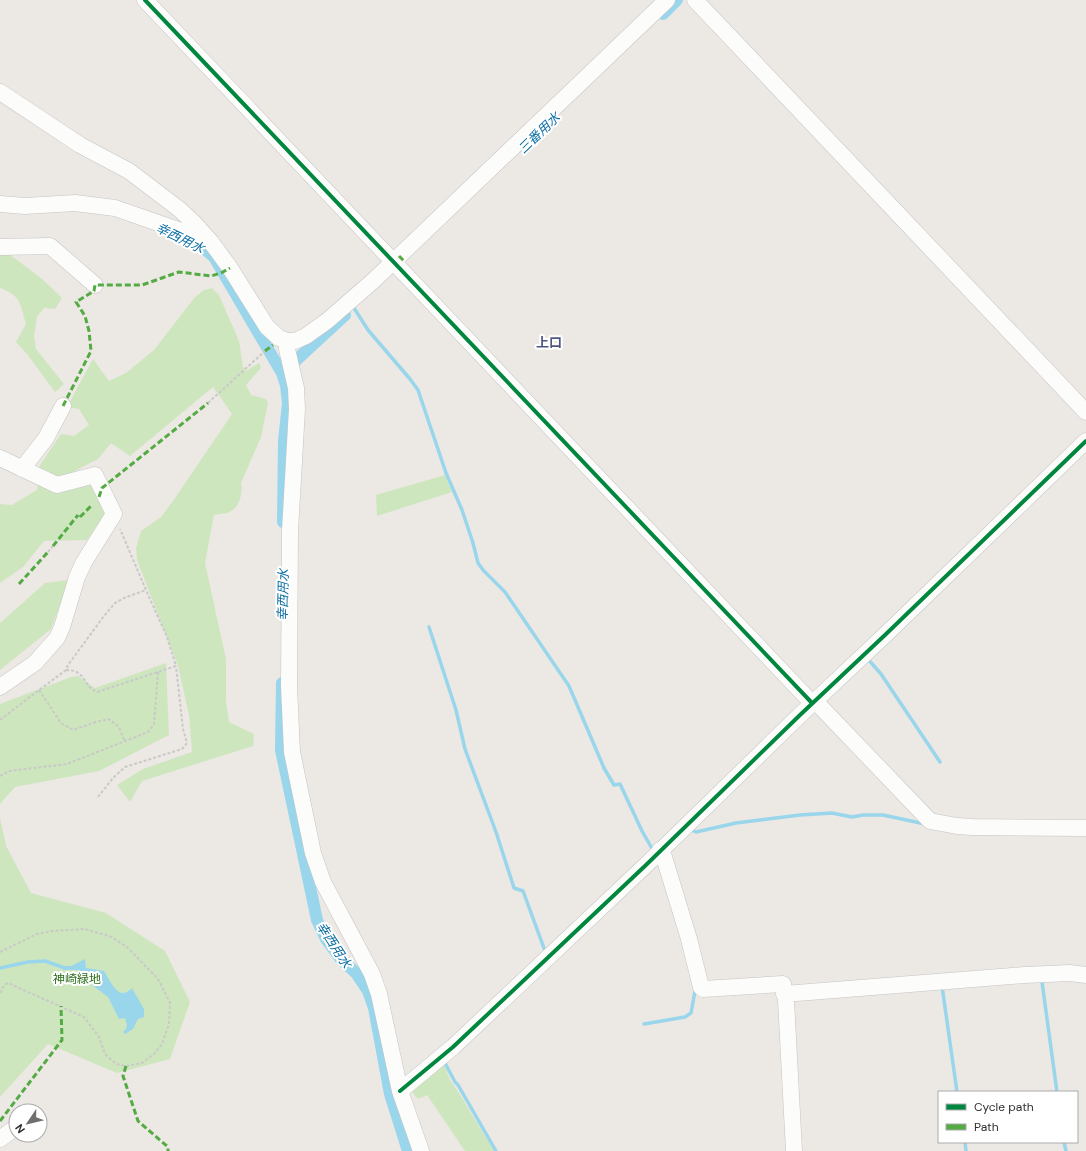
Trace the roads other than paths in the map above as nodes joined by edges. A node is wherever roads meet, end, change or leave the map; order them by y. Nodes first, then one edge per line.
1 (145, 0) edge
2 (667, 0) edge
3 (695, 0) edge
4 (0, 92) edge
5 (0, 204) edge
6 (211, 242) junction
7 (0, 247) edge
8 (393, 262) junction
9 (95, 285) dead end
10 (288, 341) junction
11 (63, 406) dead end
12 (1086, 412) edge
13 (1086, 440) edge
14 (0, 458) edge
15 (22, 469) junction
16 (0, 687) edge
17 (816, 703) junction
18 (1086, 828) edge
19 (660, 850) junction
20 (1086, 975) edge
21 (784, 994) junction
22 (400, 1091) junction
23 (8, 1132) edge
24 (0, 1139) edge
25 (421, 1151) edge
26 (794, 1151) edge

1 - 8 street
2 - 8 street
3 - 12 street
4 - 6 street
5 - 6 street
6 - 10 street
7 - 9 street
8 - 10 street
8 - 17 street
10 - 22 street
11 - 15 street
13 - 17 street
14 - 15 street
15 - 16 street
17 - 18 street
17 - 19 street
19 - 21 street
19 - 22 street
20 - 21 street
21 - 26 street
22 - 25 street
23 - 24 street

